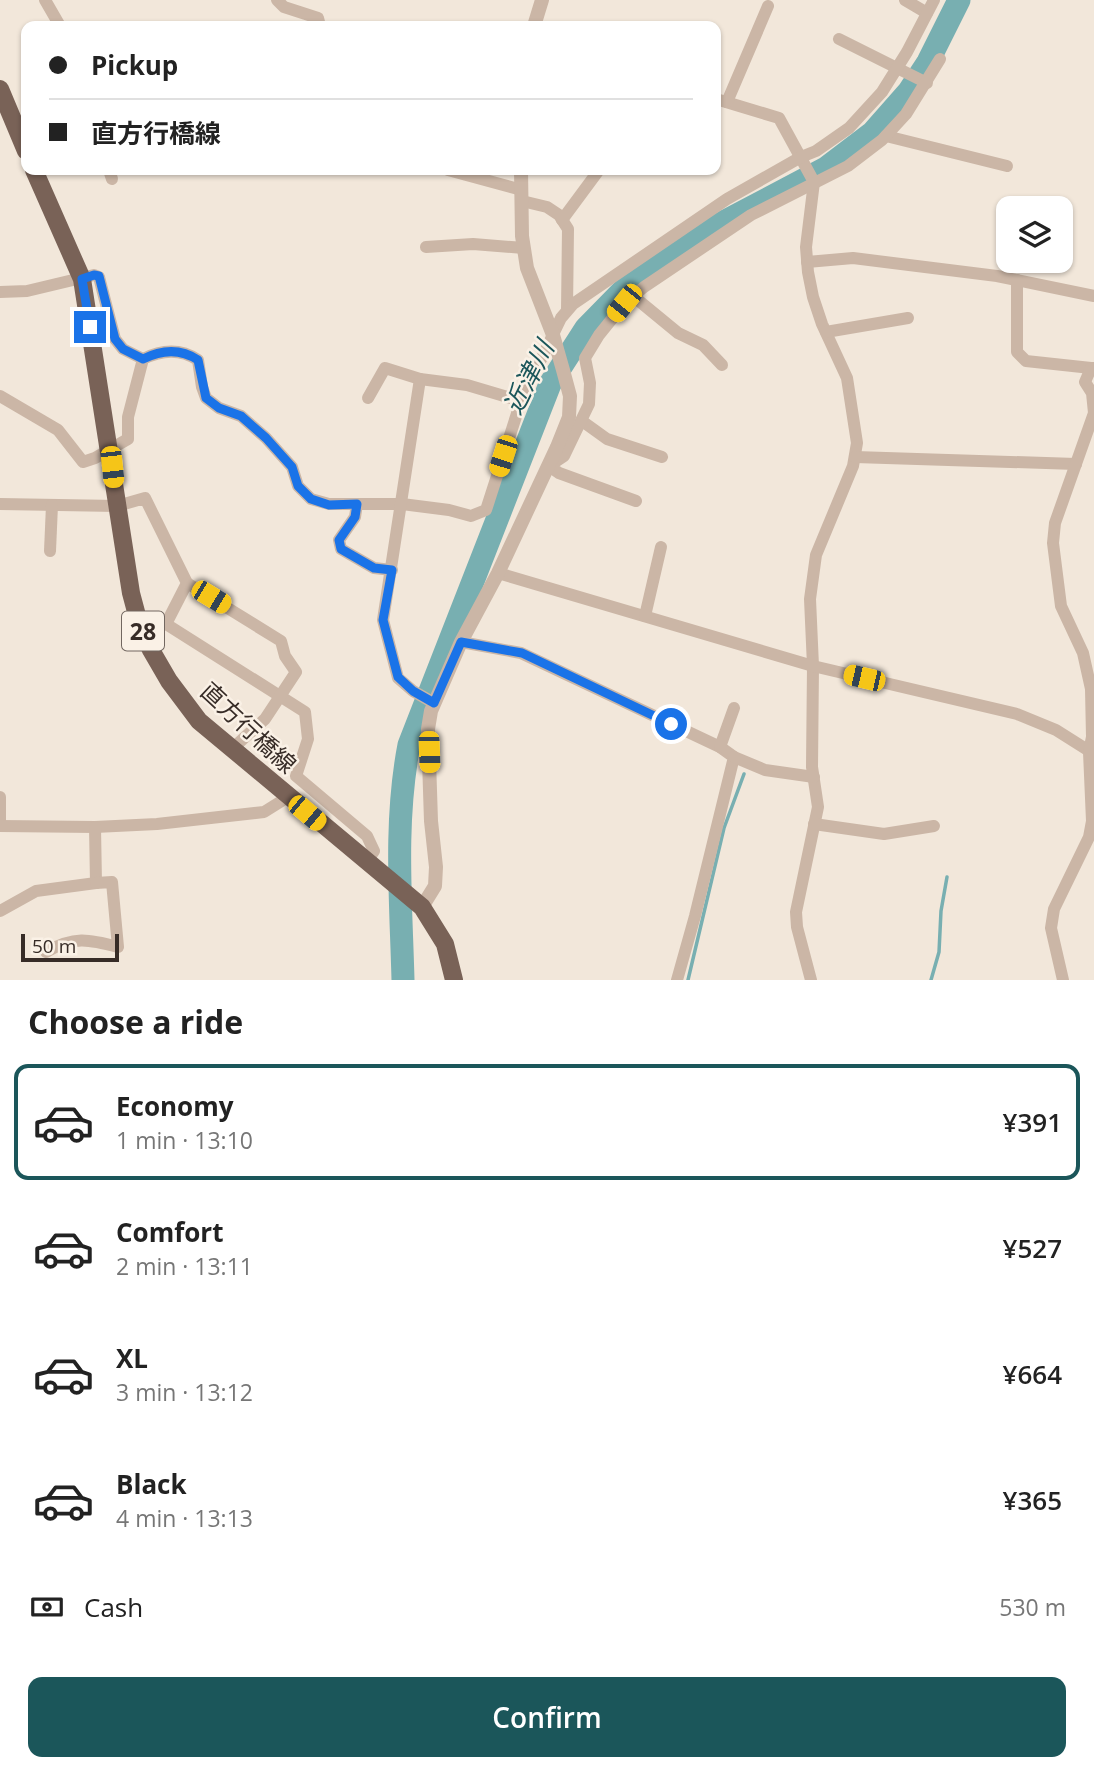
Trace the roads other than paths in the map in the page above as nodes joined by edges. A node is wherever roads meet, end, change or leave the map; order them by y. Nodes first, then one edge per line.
1 (45, 0) edge
2 (277, 0) edge
3 (542, 0) edge
4 (905, 0) edge
5 (934, 0) edge
6 (768, 6) dead end
7 (927, 13) junction
8 (57, 21) edge
9 (319, 21) edge
10 (536, 21) edge
11 (839, 39) dead end
12 (940, 59) dead end
13 (899, 69) junction
14 (925, 82) junction
15 (0, 89) edge
16 (722, 101) edge
17 (886, 136) junction
18 (21, 139) edge
19 (802, 161) junction
20 (1007, 166) dead end
21 (36, 175) edge
22 (464, 175) edge
23 (522, 175) edge
24 (596, 175) edge
25 (814, 182) junction
26 (522, 195) junction
27 (562, 220) junction
28 (426, 247) dead end
29 (524, 248) junction
30 (807, 262) junction
31 (82, 279) junction
32 (1017, 280) junction
33 (0, 292) edge
34 (633, 296) junction
35 (1094, 296) edge
36 (567, 310) junction
37 (908, 318) dead end
38 (826, 331) junction
39 (553, 335) junction
40 (143, 359) junction
41 (722, 365) dead end
42 (1092, 368) edge
43 (420, 379) junction
44 (0, 397) edge
45 (368, 398) dead end
46 (521, 401) junction
47 (582, 421) junction
48 (110, 448) junction
49 (662, 457) dead end
50 (855, 457) junction
51 (1076, 464) junction
52 (549, 466) junction
53 (636, 501) dead end
54 (0, 504) edge
55 (357, 504) junction
56 (402, 504) junction
57 (52, 505) junction
58 (117, 506) junction
59 (661, 547) dead end
60 (50, 551) dead end
61 (392, 570) junction
62 (498, 573) junction
63 (187, 583) junction
64 (645, 616) junction
65 (461, 642) junction
66 (813, 666) junction
67 (281, 697) junction
68 (434, 703) junction
69 (734, 708) dead end
70 (720, 747) junction
71 (232, 749) junction
72 (1092, 753) edge
73 (734, 757) junction
74 (814, 777) junction
75 (0, 797) edge
76 (288, 797) junction
77 (814, 824) junction
78 (0, 826) edge
79 (934, 826) dead end
80 (95, 827) junction
81 (367, 861) junction
82 (96, 883) junction
83 (422, 907) junction
84 (0, 911) edge
85 (46, 952) dead end
86 (454, 980) edge
87 (677, 980) edge
88 (811, 980) edge
89 (1063, 980) edge

1 - 8 street
2 - 9 street
3 - 10 street
4 - 7 street
5 - 7 street
6 - 16 street
7 - 13 street
11 - 13 street
12 - 14 street
13 - 14 street
13 - 19 street
14 - 17 street
15 - 18 main road
16 - 19 street
17 - 20 street
17 - 25 street
19 - 25 street
19 - 36 street
21 - 31 main road, 直方行橋線 / 28
22 - 26 street
23 - 26 street
24 - 27 street
25 - 30 street
25 - 34 street
26 - 27 street
26 - 29 street
27 - 36 street
28 - 29 street
29 - 39 street
30 - 32 street
30 - 38 street
31 - 33 street
31 - 40 street
31 - 48 main road, 直方行橋線 / 28
32 - 35 street
32 - 42 street
34 - 41 street
34 - 47 street
36 - 39 street
37 - 38 street
38 - 50 street
39 - 46 street
39 - 52 street
40 - 48 street
40 - 55 street
42 - 51 street
43 - 45 street
43 - 46 street
43 - 56 street
44 - 48 street
46 - 56 street
47 - 49 street
47 - 52 street
48 - 58 main road, 直方行橋線 / 28
50 - 51 street
50 - 66 street
51 - 72 street
52 - 53 street
52 - 62 street
54 - 57 street
55 - 56 street
55 - 61 street
56 - 61 street
57 - 58 street
57 - 60 street
58 - 63 street
58 - 71 main road, 直方行橋線 / 28
59 - 64 street
61 - 68 street
62 - 64 street
62 - 65 street
63 - 67 street
63 - 67 street
64 - 66 street
65 - 68 street
65 - 70 street
66 - 72 street
66 - 74 street
67 - 71 street
67 - 81 street
68 - 83 street
69 - 70 street
70 - 73 street
71 - 76 main road, 直方行橋線 / 28
72 - 89 street
73 - 74 street
73 - 87 street
74 - 77 street
75 - 78 street
76 - 80 street
76 - 81 main road, 直方行橋線 / 28
77 - 79 street
77 - 88 street
78 - 80 street
80 - 82 street
81 - 83 main road, 直方行橋線 / 28
82 - 84 street
82 - 85 street
83 - 86 main road, 直方行橋線 / 28

